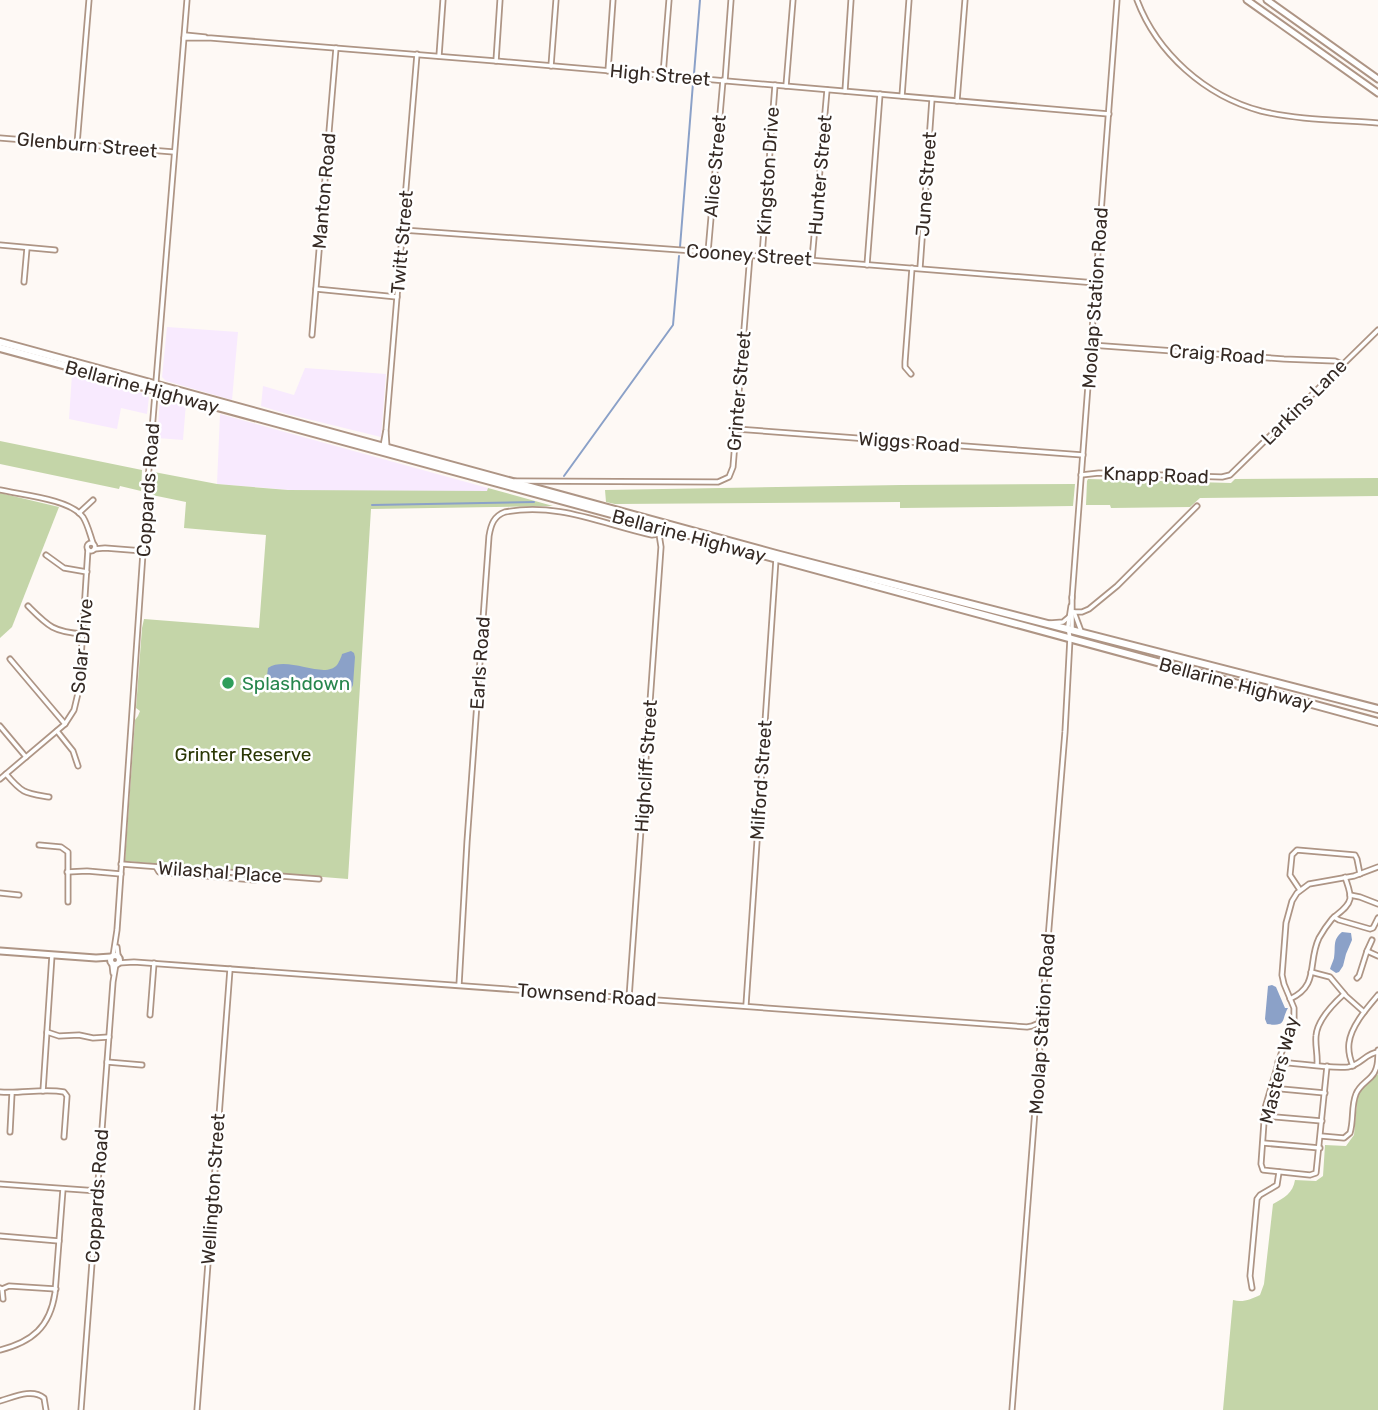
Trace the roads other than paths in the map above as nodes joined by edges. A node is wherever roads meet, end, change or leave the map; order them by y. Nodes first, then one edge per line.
1 (89, 0) edge
2 (187, 0) edge
3 (443, 0) edge
4 (500, 0) edge
5 (556, 0) edge
6 (613, 0) edge
7 (669, 0) edge
8 (731, 0) edge
9 (793, 0) edge
10 (851, 0) edge
11 (909, 0) edge
12 (965, 0) edge
13 (1117, 0) edge
14 (1247, 0) edge
15 (1267, 0) edge
16 (1137, 1) edge
17 (184, 36) junction
18 (336, 48) junction
19 (417, 54) junction
20 (439, 57) junction
21 (496, 61) junction
22 (551, 66) junction
23 (608, 71) junction
24 (663, 75) junction
25 (1378, 79) edge
26 (724, 81) junction
27 (775, 85) junction
28 (786, 86) junction
29 (827, 90) junction
30 (845, 91) junction
31 (1378, 93) edge
32 (880, 94) junction
33 (902, 96) junction
34 (932, 99) junction
35 (957, 101) junction
36 (1109, 114) junction
37 (1378, 123) edge
38 (0, 138) edge
39 (77, 144) junction
40 (174, 152) junction
41 (403, 230) junction
42 (0, 246) edge
43 (27, 247) junction
44 (55, 250) dead end
45 (708, 252) junction
46 (750, 255) junction
47 (762, 256) junction
48 (812, 260) junction
49 (867, 265) junction
50 (912, 268) junction
51 (920, 269) junction
52 (24, 282) dead end
53 (1096, 284) junction
54 (316, 289) junction
55 (397, 296) junction
56 (1378, 330) edge
57 (312, 335) dead end
58 (0, 342) edge
59 (1091, 345) junction
60 (0, 348) edge
61 (1342, 364) junction
62 (911, 374) dead end
63 (155, 388) junction
64 (736, 429) junction
65 (385, 449) junction
66 (1083, 456) junction
67 (1082, 475) junction
68 (1230, 475) joint
69 (511, 481) junction
70 (554, 481) junction
71 (540, 488) junction
72 (0, 490) edge
73 (527, 492) junction
74 (93, 500) dead end
75 (1197, 506) dead end
76 (79, 513) junction
77 (662, 529) junction
78 (91, 547) junction
79 (143, 551) junction
80 (46, 555) dead end
81 (776, 557) junction
82 (87, 572) junction
83 (28, 606) dead end
84 (1072, 612) junction
85 (1048, 623) junction
86 (1070, 629) junction
87 (1082, 632) junction
88 (83, 634) junction
89 (1070, 639) junction
90 (10, 659) dead end
91 (1378, 709) edge
92 (1378, 722) edge
93 (65, 724) junction
94 (0, 726) edge
95 (57, 731) junction
96 (26, 757) junction
97 (78, 766) dead end
98 (6, 774) junction
99 (0, 779) edge
100 (49, 797) dead end
101 (39, 845) dead end
102 (121, 864) junction
103 (1378, 867) edge
104 (68, 872) junction
105 (121, 874) junction
106 (1360, 874) junction
107 (1345, 877) junction
108 (319, 879) dead end
109 (1300, 890) junction
110 (0, 893) edge
111 (19, 895) dead end
112 (1350, 895) junction
113 (68, 902) dead end
114 (1378, 904) edge
115 (1334, 917) junction
116 (1378, 918) edge
117 (1372, 940) dead end
118 (0, 951) edge
119 (1367, 951) junction
120 (52, 955) junction
121 (1378, 956) edge
122 (115, 960) junction
123 (154, 963) junction
124 (230, 969) junction
125 (1311, 972) junction
126 (1359, 977) dead end
127 (459, 985) junction
128 (1344, 994) junction
129 (1378, 995) edge
130 (629, 998) junction
131 (1290, 999) junction
132 (746, 1006) junction
133 (1364, 1012) junction
134 (150, 1015) dead end
135 (1039, 1023) junction
136 (47, 1032) junction
137 (109, 1037) junction
138 (1378, 1051) edge
139 (1378, 1058) edge
140 (107, 1062) junction
141 (1278, 1062) junction
142 (142, 1065) dead end
143 (1317, 1065) junction
144 (1327, 1066) junction
145 (1353, 1066) junction
146 (1271, 1088) junction
147 (43, 1091) junction
148 (0, 1092) edge
149 (12, 1093) junction
150 (1325, 1093) junction
151 (1265, 1116) junction
152 (1322, 1121) junction
153 (10, 1132) dead end
154 (1321, 1136) junction
155 (64, 1137) dead end
156 (1263, 1143) junction
157 (1320, 1148) junction
158 (1279, 1172) junction
159 (0, 1184) edge
160 (63, 1189) junction
161 (98, 1191) junction
162 (0, 1236) edge
163 (59, 1241) junction
164 (1, 1288) edge
165 (1252, 1288) dead end
166 (56, 1289) junction
167 (3, 1299) dead end
168 (0, 1350) edge
169 (0, 1401) edge
170 (46, 1410) edge
171 (81, 1410) edge
172 (197, 1410) edge
173 (1012, 1410) edge

1 - 39 street
2 - 17 street, Coppards Road
3 - 20 street
4 - 21 street
5 - 22 street
6 - 23 street
7 - 24 street
8 - 26 street, Alice Street
9 - 28 street
10 - 30 street
11 - 33 street
12 - 35 street
13 - 36 street, Moolap Station Road
14 - 31 main road
15 - 25 main road
16 - 37 street
17 - 18 street, High Street
17 - 40 street, Coppards Road
18 - 19 street, High Street
18 - 54 street, Manton Road
19 - 20 street, High Street
19 - 41 street, Twitt Street
20 - 21 street, High Street
21 - 22 street, High Street
22 - 23 street, High Street
23 - 24 street, High Street
24 - 26 street, High Street
26 - 27 street, High Street
26 - 45 street, Alice Street
27 - 28 street, High Street
27 - 47 street, Kingston Drive
28 - 29 street, High Street
29 - 30 street, High Street
29 - 48 street, Hunter Street
30 - 32 street, High Street
32 - 33 street, High Street
32 - 49 street
33 - 34 street, High Street
34 - 35 street, High Street
34 - 51 street, June Street
35 - 36 street, High Street
36 - 53 street, Moolap Station Road
38 - 39 street, Glenburn Street
39 - 40 street, Glenburn Street
40 - 63 street, Coppards Road
41 - 45 street, Cooney Street
41 - 55 street, Twitt Street
42 - 43 street
43 - 44 street
43 - 52 street
45 - 46 street, Cooney Street
46 - 47 street, Cooney Street
46 - 64 street, Grinter Street
47 - 48 street, Cooney Street
48 - 49 street, Cooney Street
49 - 50 street, Cooney Street
50 - 51 street, Cooney Street
50 - 62 street
51 - 53 street, Cooney Street
53 - 59 street, Moolap Station Road
54 - 55 street
54 - 57 street, Manton Road
55 - 65 street, Twitt Street
56 - 61 street, Larkins Lane
58 - 63 highway, Bellarine Highway
59 - 61 street, Craig Road
59 - 66 street, Moolap Station Road
60 - 63 highway, Bellarine Highway
61 - 68 street, Larkins Lane
63 - 65 highway, Bellarine Highway
63 - 79 street, Coppards Road
64 - 66 street, Wiggs Road
64 - 70 street, Grinter Street
65 - 69 highway, Bellarine Highway
65 - 73 highway, Bellarine Highway
66 - 67 street, Moolap Station Road
67 - 68 street, Knapp Road
67 - 84 street, Moolap Station Road
69 - 70 street, Grinter Street
69 - 71 highway, Bellarine Highway
70 - 71 street, Grinter Street
71 - 73 highway
71 - 77 highway, Bellarine Highway
72 - 76 street
73 - 77 highway, Bellarine Highway
74 - 76 street
75 - 84 street
76 - 78 street
77 - 81 highway, Bellarine Highway
77 - 127 street, Earls Road
77 - 130 street, Highcliff Street
78 - 79 street
78 - 82 street, Solar Drive
79 - 102 street, Coppards Road
80 - 82 street
81 - 85 highway, Bellarine Highway
81 - 89 highway, Bellarine Highway
81 - 132 street, Milford Street
82 - 88 street, Solar Drive
83 - 88 street
84 - 85 street
84 - 86 street, Moolap Station Road
84 - 87 street
85 - 86 highway, Bellarine Highway
86 - 87 highway, Bellarine Highway
86 - 89 street, Moolap Station Road
87 - 91 highway, Bellarine Highway
88 - 93 street, Solar Drive
89 - 92 highway, Bellarine Highway
89 - 135 street, Moolap Station Road
90 - 93 street
93 - 95 street, Solar Drive
94 - 96 street
95 - 96 street, Solar Drive
95 - 97 street
96 - 98 street, Solar Drive
98 - 99 street, Solar Drive
98 - 100 street
101 - 104 street
102 - 105 street, Coppards Road
102 - 108 street, Wilashal Place
103 - 106 street
104 - 105 street
104 - 113 street
105 - 122 street, Coppards Road
106 - 107 street
106 - 109 street
107 - 109 street
107 - 112 street
109 - 131 street, Masters Way
110 - 111 street
112 - 114 street
112 - 115 street
115 - 116 street
115 - 125 street
117 - 119 street
118 - 120 main road, Townsend Road
119 - 121 street
119 - 126 street
120 - 122 main road, Townsend Road
120 - 136 street
122 - 123 street, Townsend Road
122 - 137 street, Coppards Road
123 - 124 street, Townsend Road
123 - 134 street
124 - 127 street, Townsend Road
124 - 172 street, Wellington Street
125 - 128 street
125 - 131 street
127 - 130 street, Townsend Road
128 - 133 street
128 - 143 street
129 - 133 street
130 - 132 street, Townsend Road
131 - 141 street, Masters Way
132 - 135 street, Townsend Road
133 - 145 street
135 - 173 street, Moolap Station Road
136 - 137 street
136 - 147 street
137 - 140 street, Coppards Road
138 - 139 street
138 - 145 street
139 - 154 street
140 - 142 street
140 - 161 street, Coppards Road
141 - 143 street
141 - 146 street, Masters Way
143 - 144 street
144 - 145 street
144 - 150 street
146 - 150 street
146 - 151 street, Masters Way
147 - 149 street
147 - 155 street
148 - 149 street
149 - 153 street
150 - 152 street
151 - 152 street
151 - 156 street, Masters Way
152 - 154 street
154 - 157 street
156 - 157 street
156 - 158 street, Masters Way
157 - 158 street
158 - 165 street
159 - 160 street
160 - 161 street
160 - 163 street
161 - 171 street, Coppards Road
162 - 163 street
163 - 166 street
164 - 166 street
164 - 167 street
166 - 168 street
169 - 170 street

